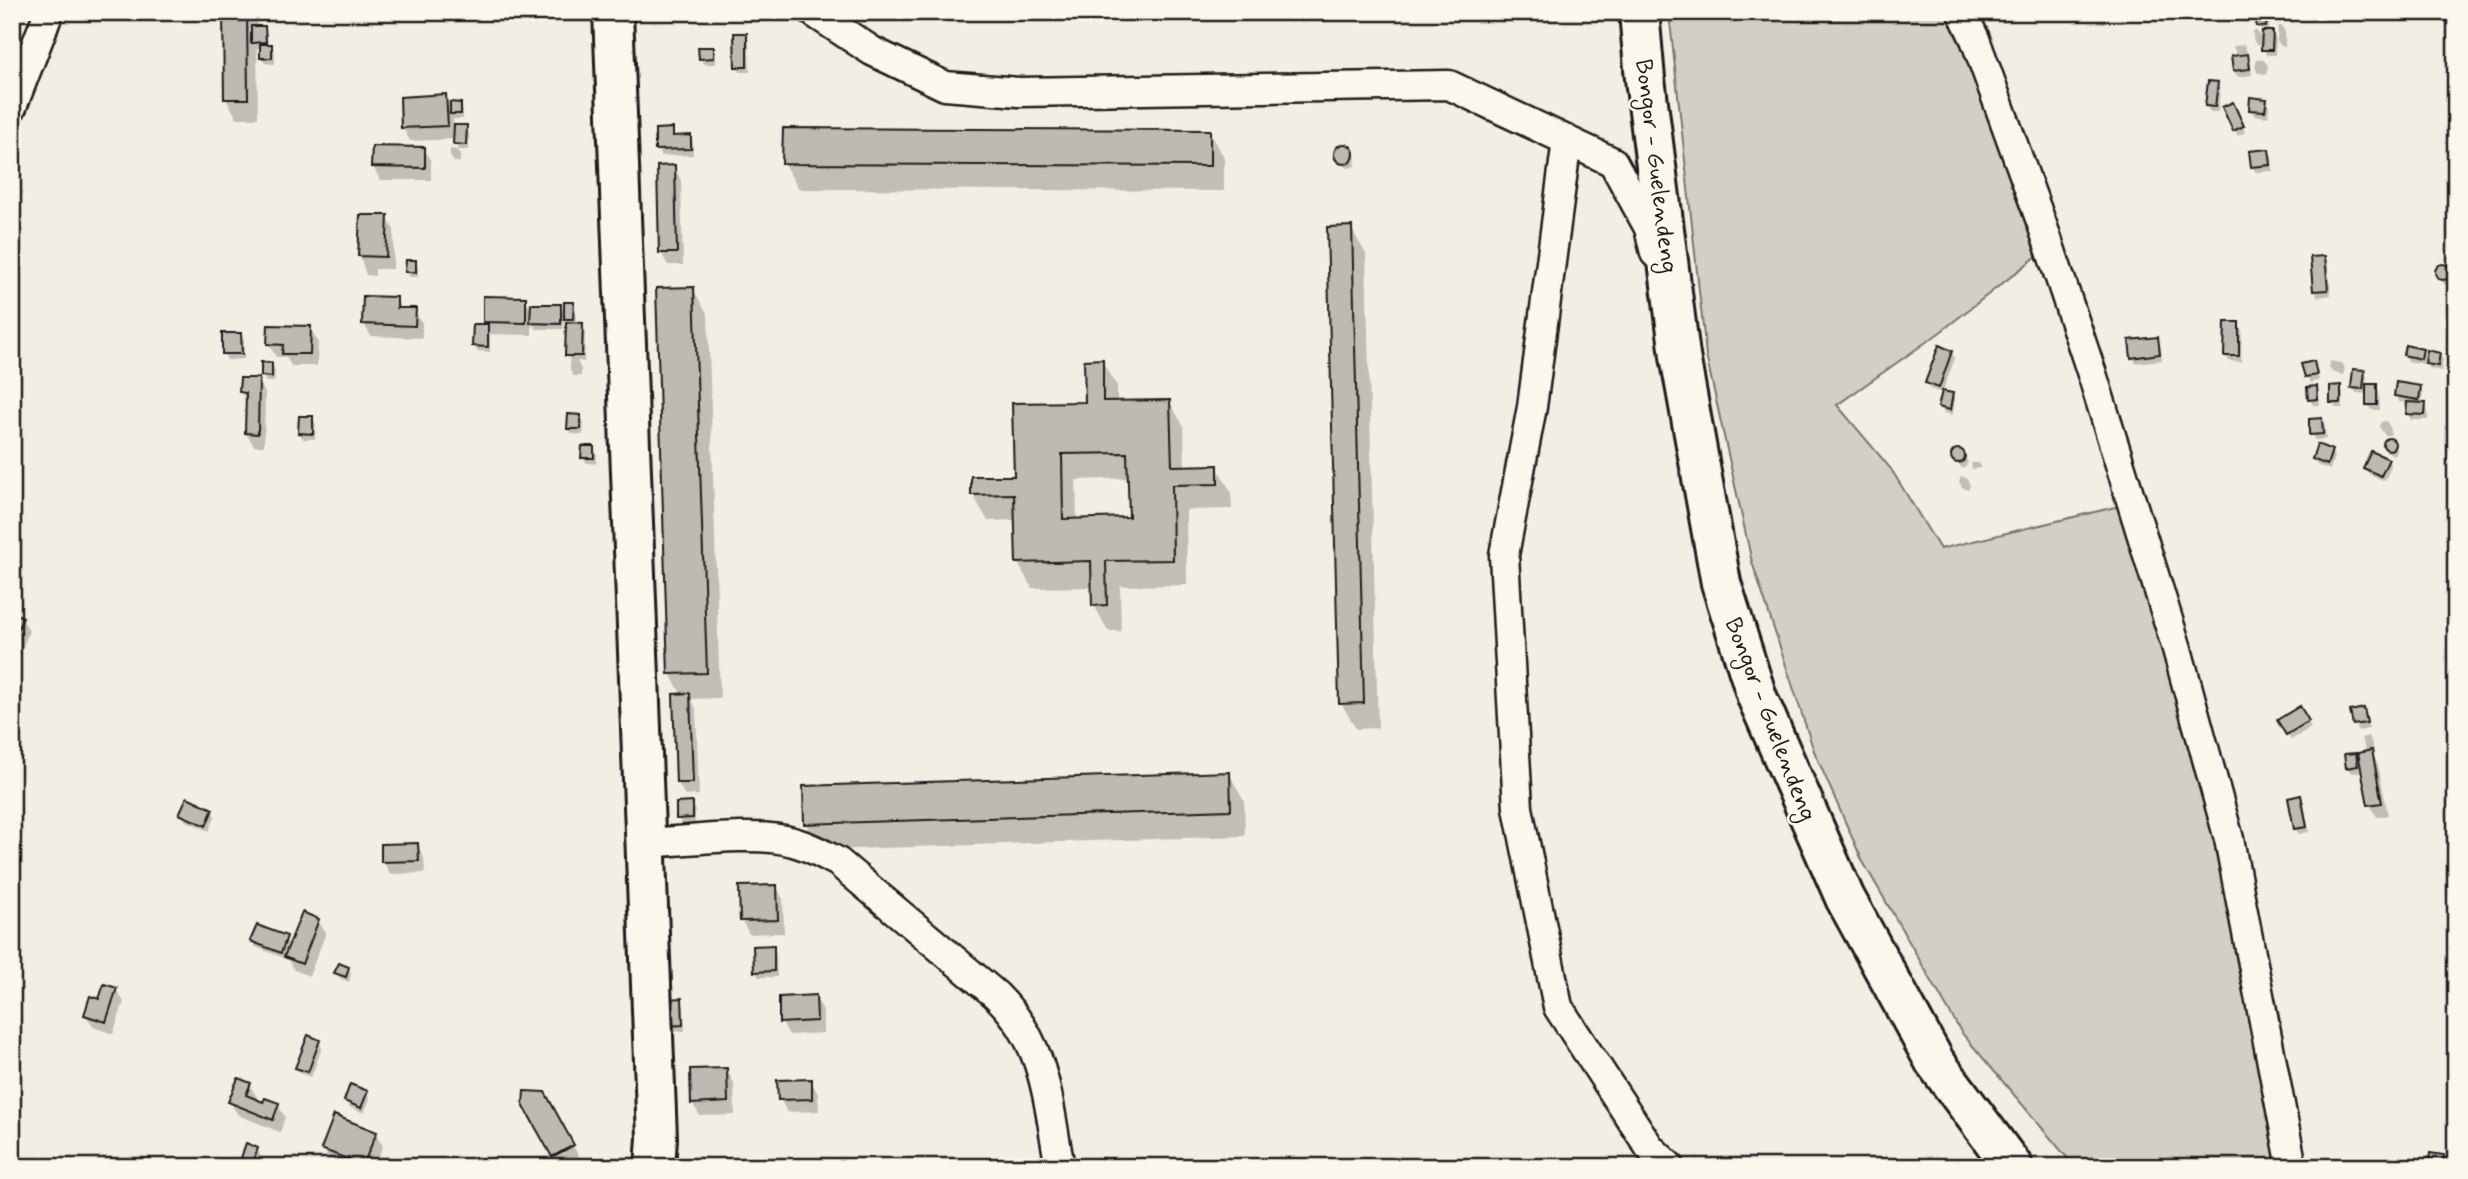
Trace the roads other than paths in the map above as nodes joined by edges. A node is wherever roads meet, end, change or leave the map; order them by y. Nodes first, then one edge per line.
1 (48, 12) edge
2 (613, 12) edge
3 (813, 12) edge
4 (1639, 12) edge
5 (1962, 12) edge
6 (12, 107) edge
7 (1567, 140) junction
8 (1681, 356) junction
9 (646, 843) junction
10 (655, 1167) edge
11 (1060, 1167) edge
12 (1670, 1167) edge
13 (2012, 1167) edge
14 (2292, 1167) edge

1 - 6 street
2 - 9 main road
3 - 7 street
4 - 8 main road, Bongor - Guelendeng
5 - 14 street
7 - 8 street
7 - 12 street
8 - 13 main road, Bongor - Guelendeng
9 - 10 main road
9 - 11 street

